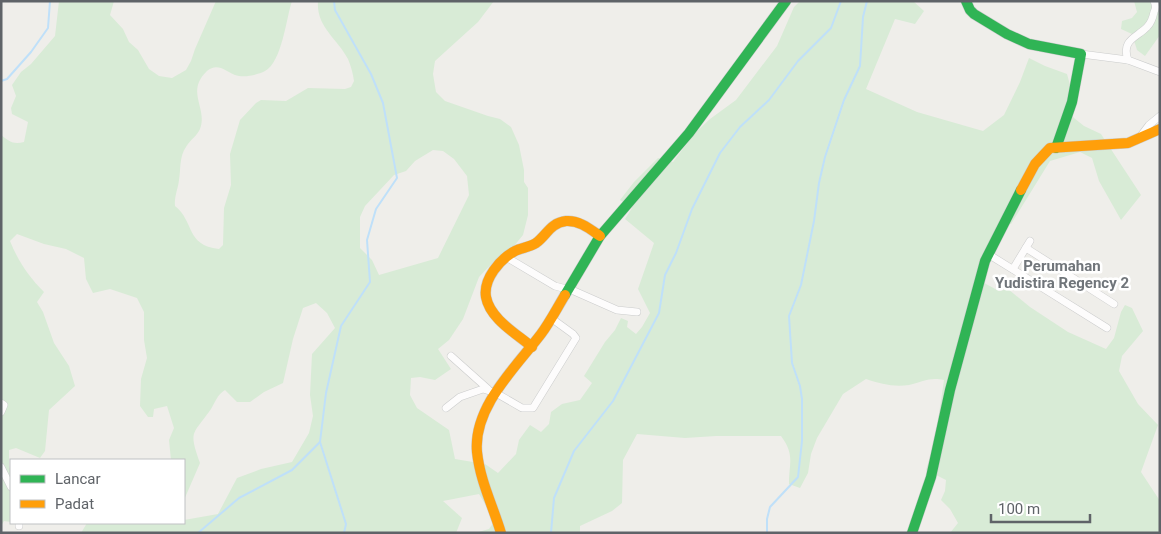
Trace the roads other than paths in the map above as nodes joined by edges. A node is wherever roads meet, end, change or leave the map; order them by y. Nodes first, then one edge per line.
1 (786, 1) edge
2 (966, 1) edge
3 (1154, 1) edge
4 (1081, 54) junction
5 (1128, 60) junction
6 (1160, 72) edge
7 (1160, 116) edge
8 (1160, 129) edge
9 (1138, 139) junction
10 (1056, 148) junction
11 (600, 236) junction
12 (988, 254) junction
13 (506, 256) junction
14 (1013, 269) junction
15 (566, 290) junction
16 (1114, 304) dead end
17 (637, 312) dead end
18 (550, 318) junction
19 (1107, 328) dead end
20 (532, 347) junction
21 (451, 356) dead end
22 (493, 392) junction
23 (1, 403) edge
24 (446, 408) dead end
25 (1, 412) edge
26 (1, 467) edge
27 (10, 485) edge
28 (501, 533) edge
29 (912, 533) edge

1 - 11 street
2 - 4 street
3 - 5 street
4 - 5 street
4 - 10 street
5 - 6 street
7 - 9 street
8 - 9 street
9 - 10 street
10 - 12 street
11 - 13 street
11 - 15 street
12 - 14 street
12 - 29 street
13 - 15 street
13 - 20 street
14 - 16 street
14 - 19 street
15 - 17 street
15 - 18 street
18 - 20 street
18 - 22 street
20 - 22 street
21 - 22 street
22 - 24 street
22 - 28 street
23 - 25 street
26 - 27 street

